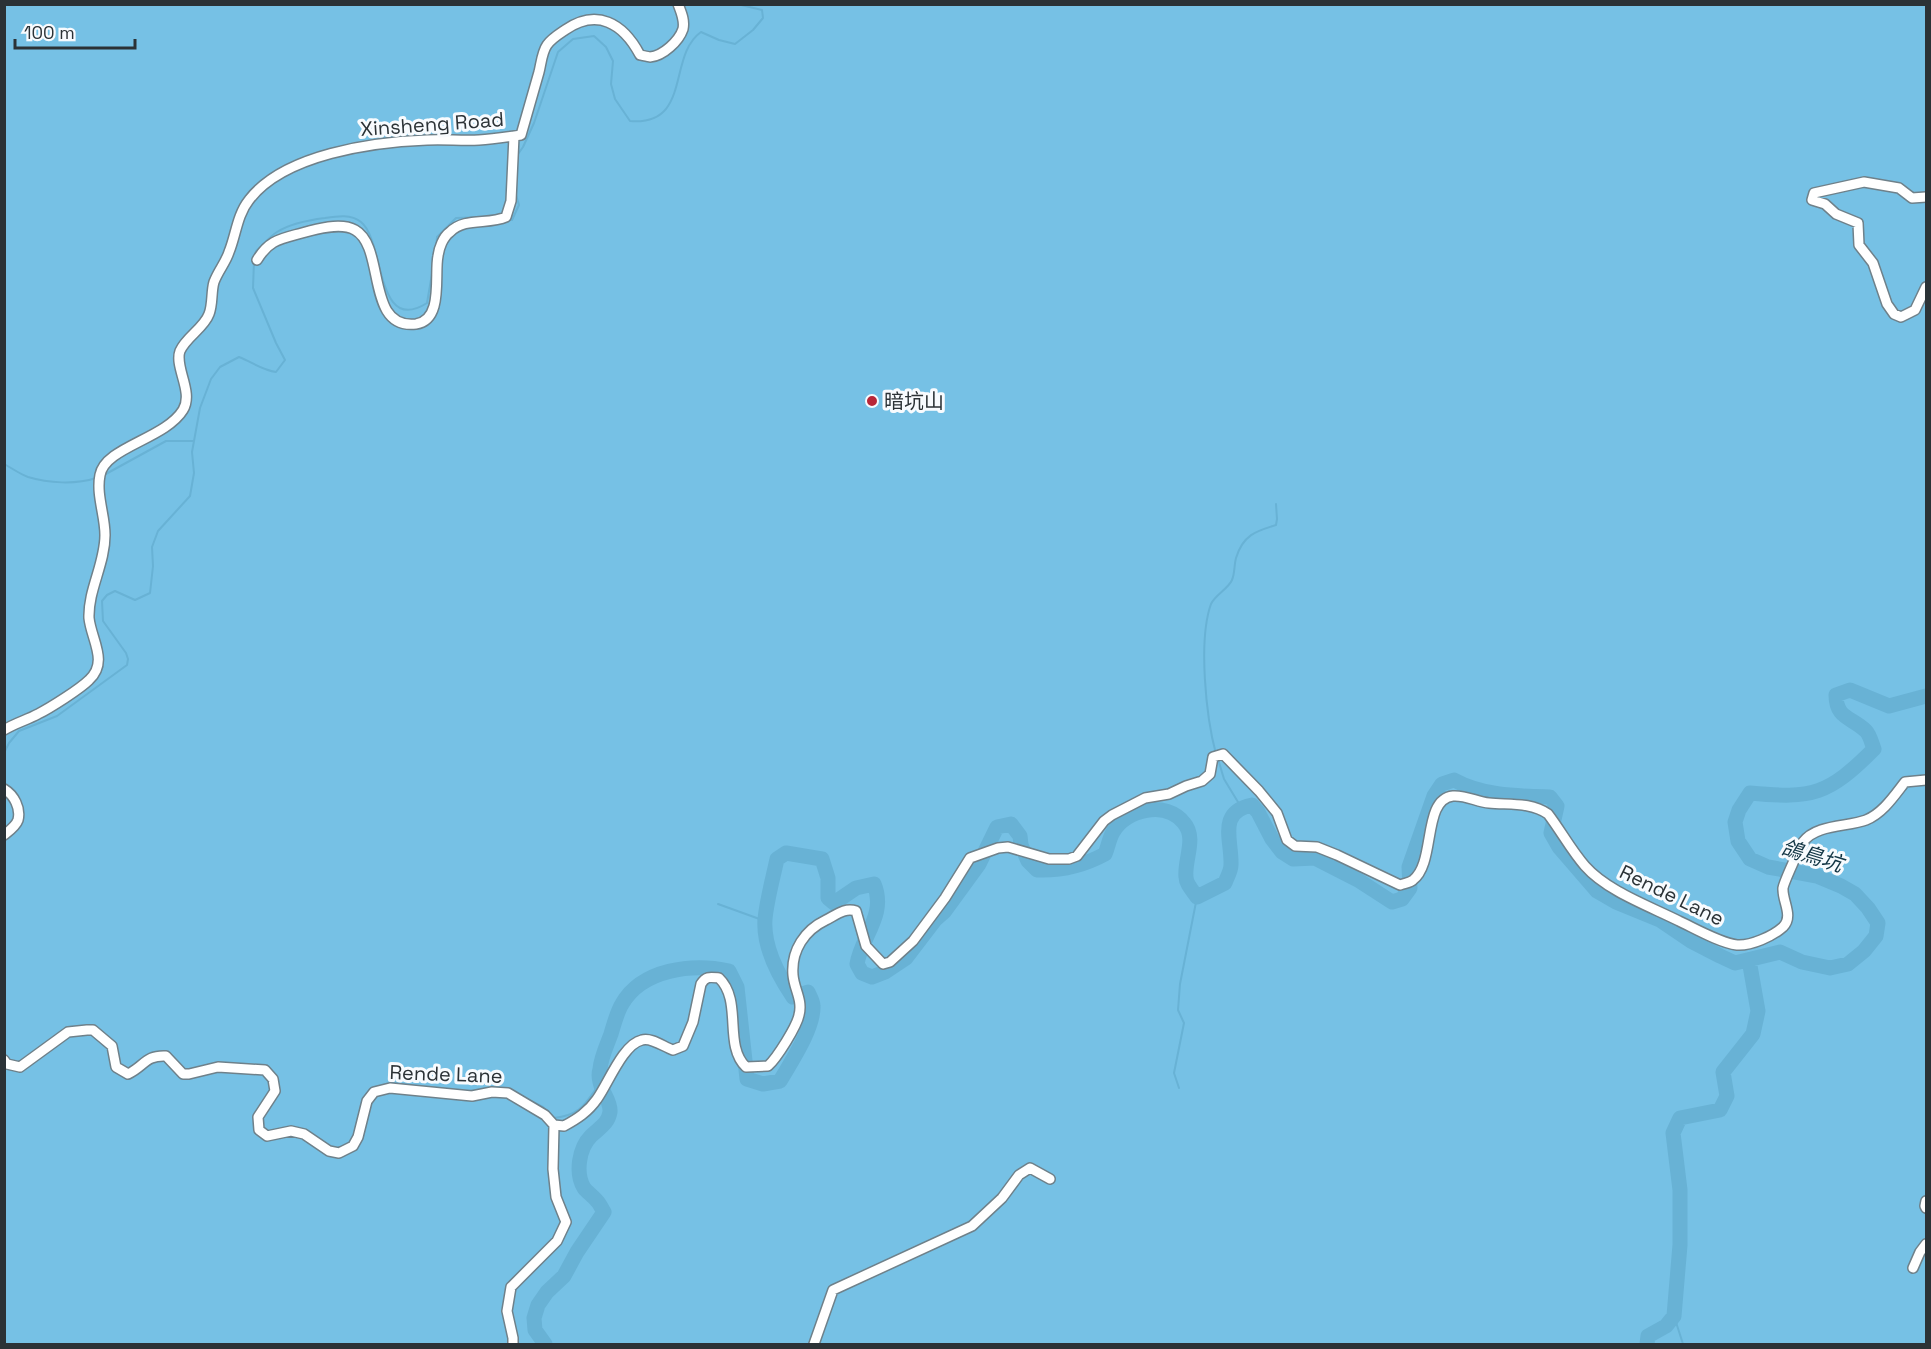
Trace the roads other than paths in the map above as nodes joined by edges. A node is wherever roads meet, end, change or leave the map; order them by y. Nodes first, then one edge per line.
1 (678, 4) edge
2 (514, 136) junction
3 (1926, 197) edge
4 (257, 260) dead end
5 (1926, 287) edge
6 (4, 730) edge
7 (1926, 780) edge
8 (4, 789) edge
9 (4, 835) edge
10 (4, 1060) edge
11 (554, 1125) junction
12 (1050, 1179) dead end
13 (1926, 1201) edge
14 (1926, 1208) edge
15 (1926, 1244) edge
16 (1913, 1268) dead end
17 (513, 1344) edge
18 (814, 1344) edge

1 - 2 street, Xinsheng Road
2 - 4 street
2 - 6 street, Xinsheng Road
3 - 5 street
7 - 11 street, Rende Lane
8 - 9 street
10 - 11 street, Rende Lane
11 - 17 street
12 - 18 street
13 - 14 street
15 - 16 street

